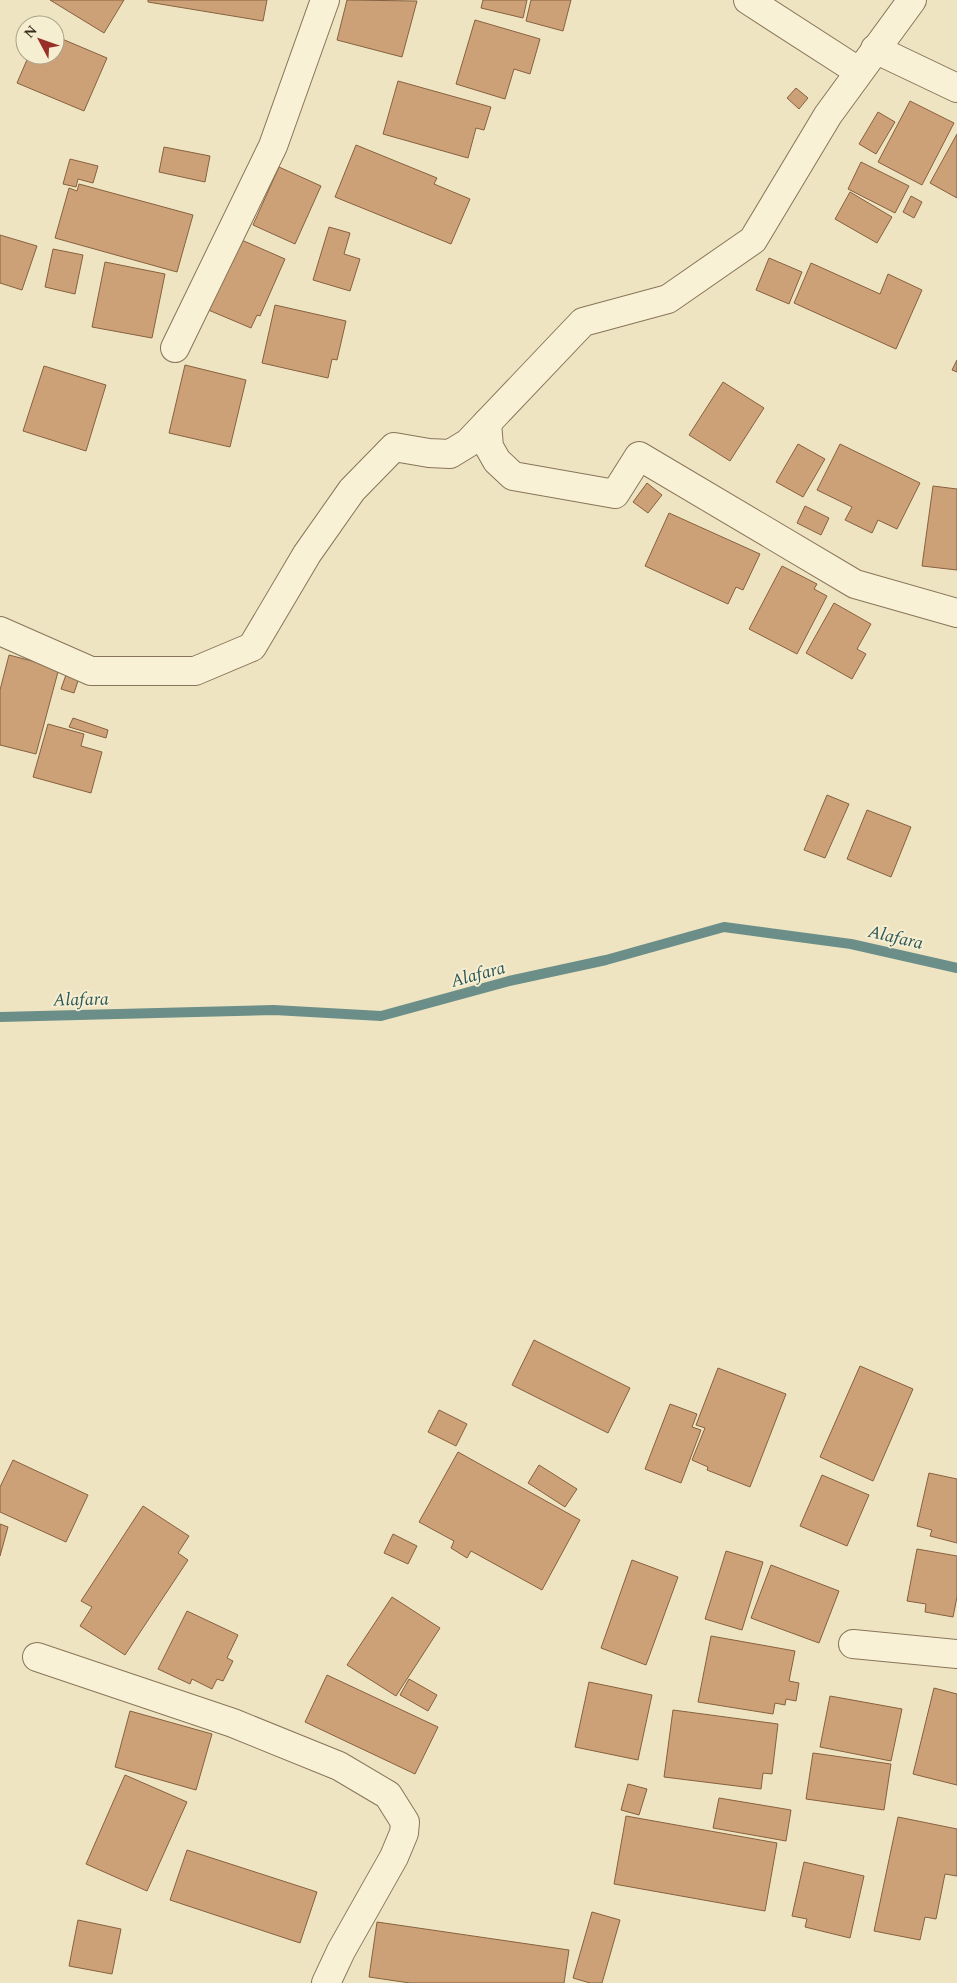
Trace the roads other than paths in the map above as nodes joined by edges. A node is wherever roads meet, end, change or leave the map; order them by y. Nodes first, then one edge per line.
1 (325, 0) edge
2 (748, 0) edge
3 (912, 0) edge
4 (875, 49) junction
5 (858, 71) junction
6 (957, 88) edge
7 (174, 348) dead end
8 (487, 423) junction
9 (957, 613) edge
10 (0, 631) edge
11 (853, 1644) dead end
12 (957, 1654) edge
13 (37, 1658) dead end
14 (326, 1983) edge

1 - 7 street
2 - 5 street
3 - 4 street
4 - 5 street
4 - 6 street
5 - 8 street
8 - 9 street
8 - 10 street
11 - 12 street
13 - 14 street

